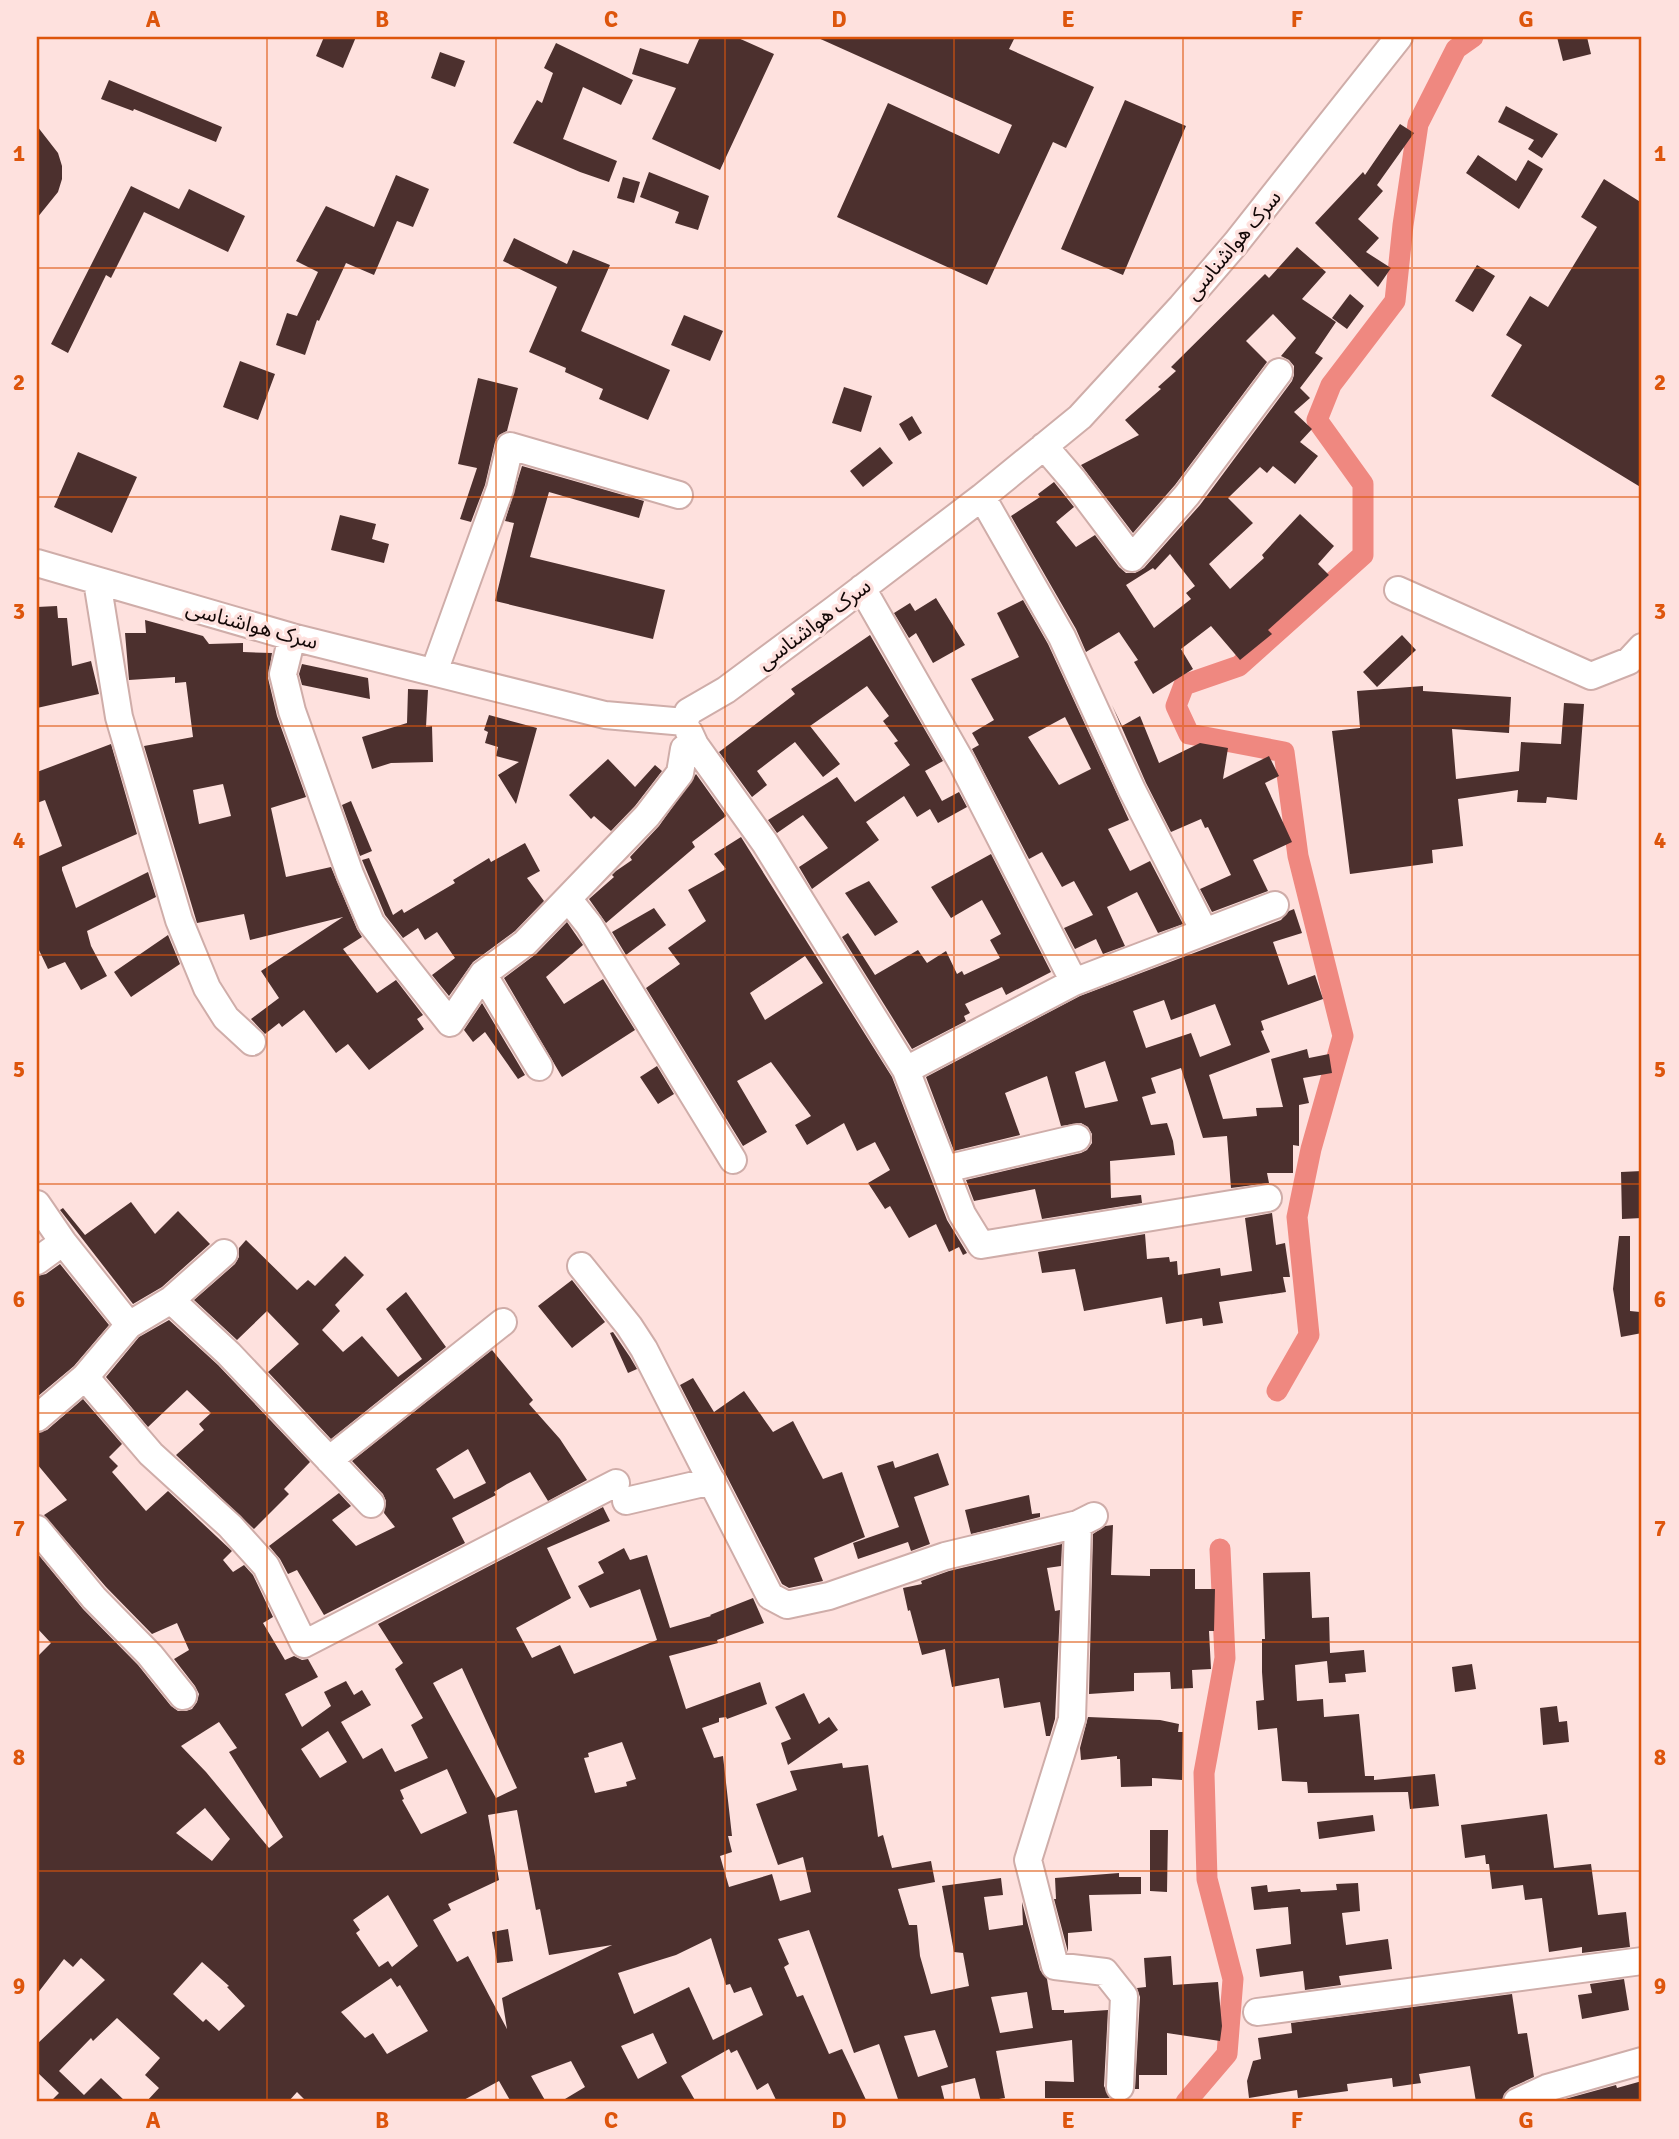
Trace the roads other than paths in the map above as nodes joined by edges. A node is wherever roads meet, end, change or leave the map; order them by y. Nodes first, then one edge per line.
1 (1399, 37) edge
2 (1279, 373) dead end
3 (1044, 446) junction
4 (679, 495) dead end
5 (982, 497) junction
6 (37, 563) edge
7 (97, 581) junction
8 (862, 588) junction
9 (1398, 590) dead end
10 (292, 637) junction
11 (1642, 647) edge
12 (434, 673) junction
13 (690, 734) junction
14 (569, 900) junction
15 (1275, 905) dead end
16 (1204, 931) junction
17 (483, 974) junction
18 (1074, 982) junction
19 (252, 1042) dead end
20 (539, 1067) dead end
21 (906, 1070) junction
22 (1077, 1138) dead end
23 (733, 1160) dead end
24 (945, 1169) junction
25 (1268, 1198) dead end
26 (37, 1204) edge
27 (64, 1242) junction
28 (223, 1253) dead end
29 (37, 1261) edge
30 (581, 1266) dead end
31 (171, 1300) junction
32 (503, 1322) dead end
33 (129, 1325) junction
34 (85, 1377) junction
35 (37, 1418) edge
36 (329, 1460) junction
37 (712, 1481) junction
38 (371, 1504) dead end
39 (37, 1529) edge
40 (183, 1696) dead end
41 (1642, 1961) edge
42 (1257, 2012) dead end
43 (1642, 2061) edge
44 (1120, 2087) dead end
45 (1517, 2102) edge

1 - 3 street, سرک هواشناسی
2 - 3 street
3 - 5 street, سرک هواشناسی
4 - 12 street
5 - 8 street, سرک هواشناسی
5 - 16 street
6 - 7 street, سرک هواشناسی
7 - 10 street, سرک هواشناسی
7 - 19 street
8 - 13 street, سرک هواشناسی
8 - 18 street
9 - 11 street
10 - 12 street, سرک هواشناسی
10 - 17 street
12 - 13 street, سرک هواشناسی
13 - 14 street
13 - 21 street
14 - 17 street
14 - 23 street
15 - 16 street
16 - 18 street
17 - 20 street
18 - 21 street
21 - 24 street
22 - 24 street
24 - 25 street
26 - 27 street
27 - 29 street
27 - 33 street
28 - 31 street
30 - 37 street
31 - 33 street
31 - 36 street
32 - 36 street
33 - 34 street
34 - 35 street
34 - 37 street
36 - 38 street
37 - 44 street
39 - 40 street
41 - 42 street
43 - 45 street

